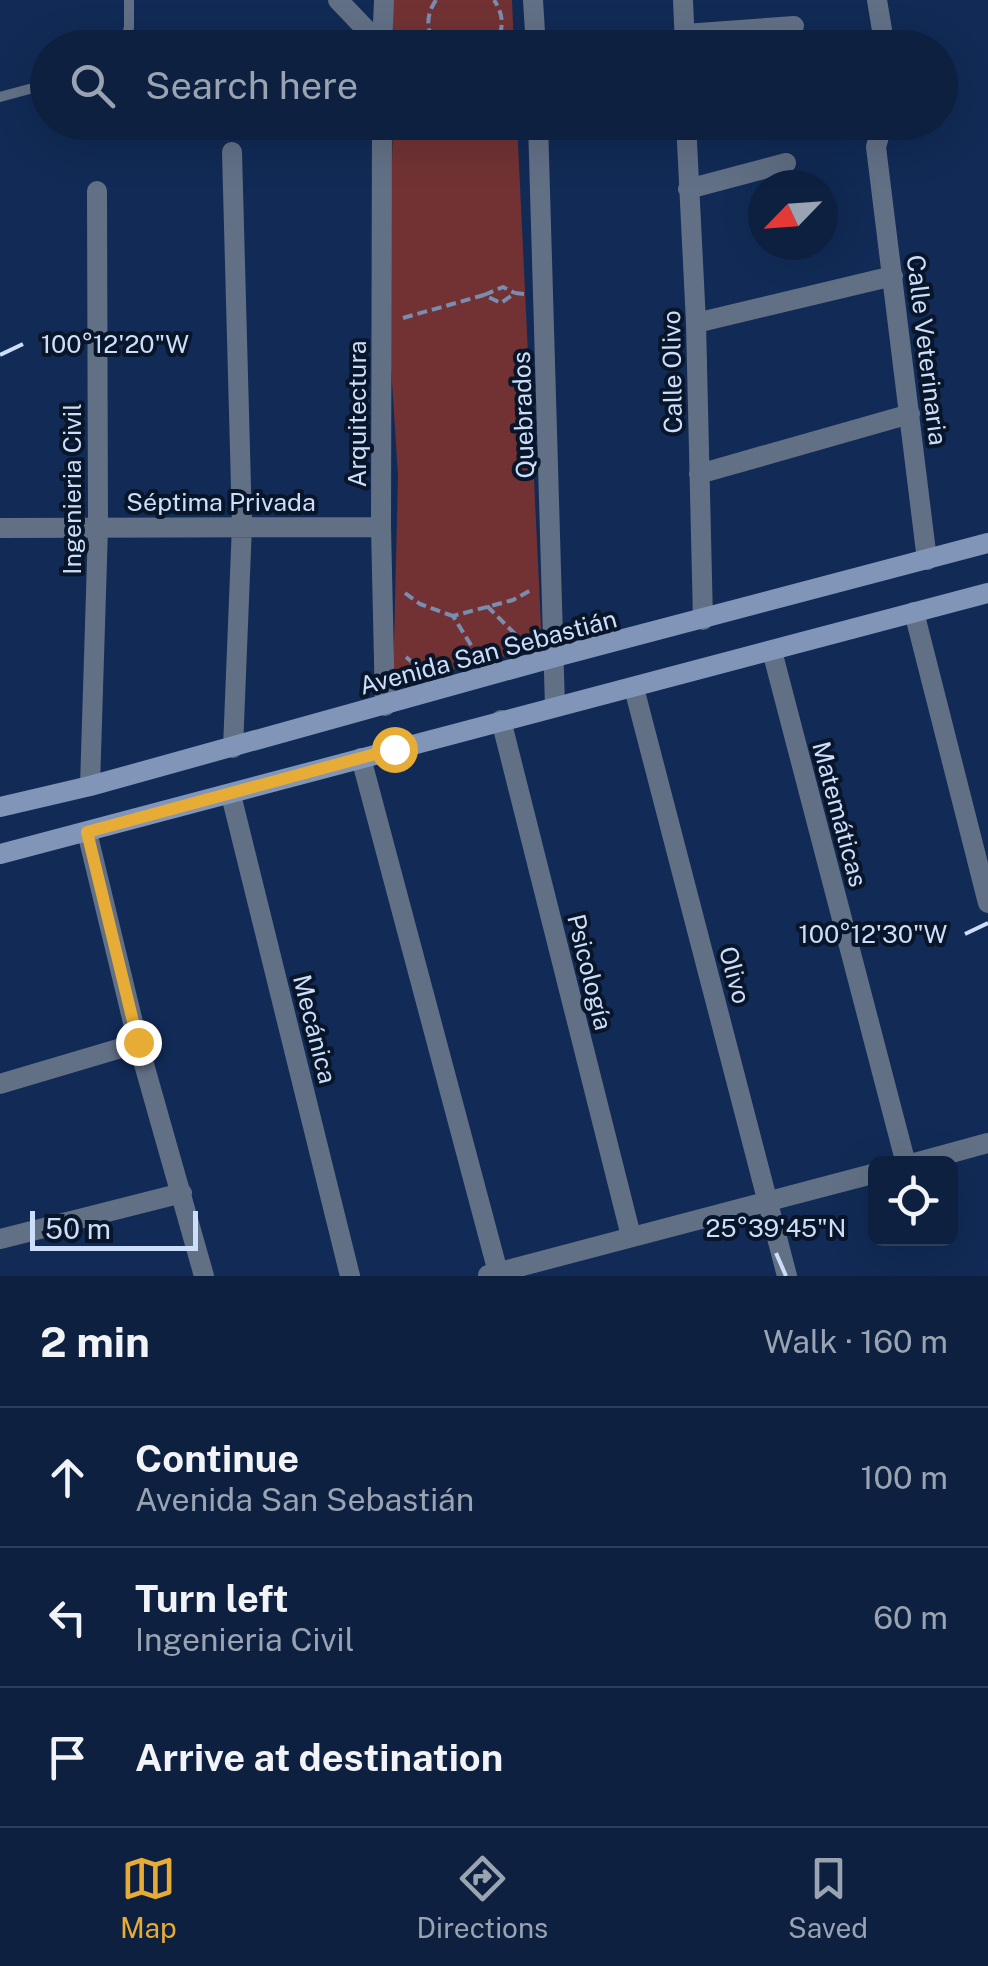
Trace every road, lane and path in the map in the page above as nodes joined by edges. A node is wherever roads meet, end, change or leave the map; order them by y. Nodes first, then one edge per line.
1 (129, 0) edge
2 (338, 0) edge
3 (384, 0) edge
4 (436, 0) edge
5 (494, 0) edge
6 (533, 0) edge
7 (682, 0) edge
8 (876, 0) edge
9 (794, 26) dead end
10 (128, 30) edge
11 (366, 30) edge
12 (383, 30) edge
13 (428, 30) edge
14 (500, 30) edge
15 (535, 30) edge
16 (684, 30) edge
17 (765, 30) edge
18 (882, 30) edge
19 (30, 89) edge
20 (0, 97) edge
21 (382, 140) edge
22 (539, 140) edge
23 (687, 140) edge
24 (878, 140) edge
25 (232, 152) dead end
26 (786, 163) dead end
27 (688, 189) junction
28 (97, 191) dead end
29 (892, 276) junction
30 (515, 293) junction
31 (525, 294) dead end
32 (484, 295) junction
33 (388, 319) dead end
34 (696, 323) junction
35 (910, 414) junction
36 (699, 474) junction
37 (242, 526) junction
38 (382, 527) junction
39 (0, 528) edge
40 (98, 528) junction
41 (988, 544) edge
42 (927, 560) junction
43 (393, 584) dead end
44 (538, 586) dead end
45 (988, 593) edge
46 (487, 606) junction
47 (914, 612) junction
48 (452, 616) junction
49 (703, 620) junction
50 (532, 650) dead end
51 (401, 651) dead end
52 (772, 651) junction
53 (555, 658) junction
54 (481, 662) dead end
55 (428, 676) dead end
56 (634, 688) junction
57 (385, 706) junction
58 (555, 707) junction
59 (501, 720) junction
60 (233, 748) junction
61 (361, 758) junction
62 (90, 786) junction
63 (232, 794) junction
64 (0, 808) edge
65 (87, 832) junction
66 (0, 854) edge
67 (988, 904) edge
68 (138, 1042) junction
69 (0, 1082) edge
70 (988, 1143) edge
71 (907, 1156) edge
72 (939, 1156) edge
73 (868, 1175) edge
74 (182, 1192) junction
75 (768, 1202) junction
76 (631, 1236) junction
77 (0, 1239) edge
78 (494, 1275) edge
79 (204, 1276) edge
80 (350, 1276) edge
81 (786, 1276) edge

1 - 10 lane
2 - 11 street
3 - 12 street
4 - 13 path
5 - 14 path
6 - 15 street
7 - 16 street
8 - 18 street
9 - 17 street
19 - 20 lane
21 - 38 street, Arquitectura
22 - 53 street, Quebrados
23 - 27 street, Calle Olivo
24 - 29 street, Calle Veterinaria
25 - 37 street
26 - 27 street
27 - 34 street, Calle Olivo
28 - 40 street, Ingenieria Civil
29 - 34 street
29 - 35 street, Calle Veterinaria
30 - 31 path
30 - 32 path
30 - 32 path
32 - 33 path
34 - 36 street, Calle Olivo
35 - 36 street
35 - 42 street, Calle Veterinaria
36 - 49 street, Calle Olivo
37 - 38 street, Séptima Privada
37 - 40 street, Séptima Privada
37 - 60 street
38 - 57 street, Arquitectura
39 - 40 street, Séptima Privada
40 - 62 street, Ingenieria Civil
41 - 42 main road, Avenida San Sebastián
42 - 49 main road, Avenida San Sebastián
43 - 48 path
44 - 46 path
45 - 47 main road
46 - 48 path
46 - 50 path
47 - 52 main road
47 - 67 street
48 - 54 path
49 - 53 main road, Avenida San Sebastián
51 - 55 path
52 - 56 main road
52 - 71 street, Matemáticas
53 - 57 main road, Avenida San Sebastián
53 - 58 street, Quebrados
56 - 58 main road
56 - 75 street, Olivo
57 - 60 main road, Avenida San Sebastián
58 - 59 main road
59 - 61 main road
59 - 76 street, Psicología
60 - 62 main road, Avenida San Sebastián
61 - 63 main road
61 - 78 street
62 - 64 main road, Avenida San Sebastián
63 - 65 main road
63 - 80 street, Mecánica
65 - 66 main road
65 - 68 street
68 - 69 street
68 - 74 street
70 - 72 street
73 - 75 street
74 - 77 street
74 - 79 street
75 - 76 street
75 - 81 street, Olivo
76 - 78 street

